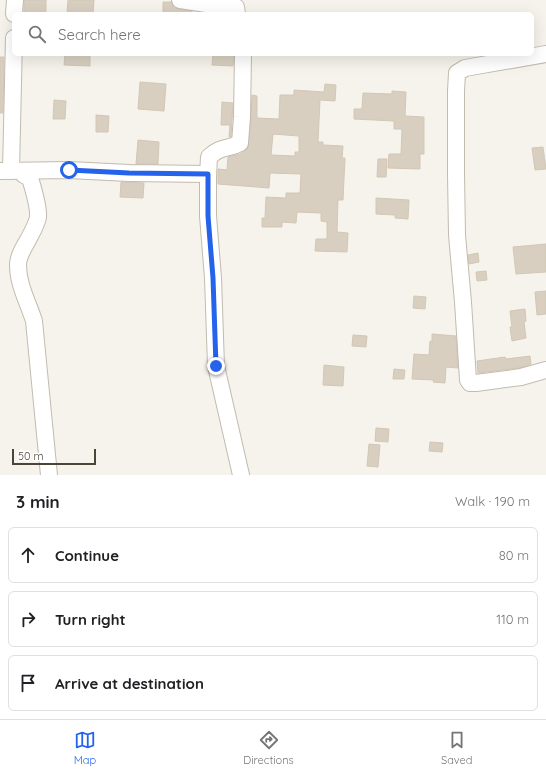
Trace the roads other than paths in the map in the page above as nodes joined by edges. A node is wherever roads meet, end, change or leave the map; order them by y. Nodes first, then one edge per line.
1 (15, 0) edge
2 (180, 0) edge
3 (14, 12) edge
4 (237, 12) edge
5 (546, 54) edge
6 (14, 56) edge
7 (244, 56) edge
8 (11, 171) edge
9 (208, 174) junction
10 (546, 370) edge
11 (49, 475) edge
12 (241, 475) edge

1 - 3 street
2 - 4 street
5 - 10 street
6 - 8 street
7 - 9 street
8 - 9 street
8 - 11 street
9 - 12 street

